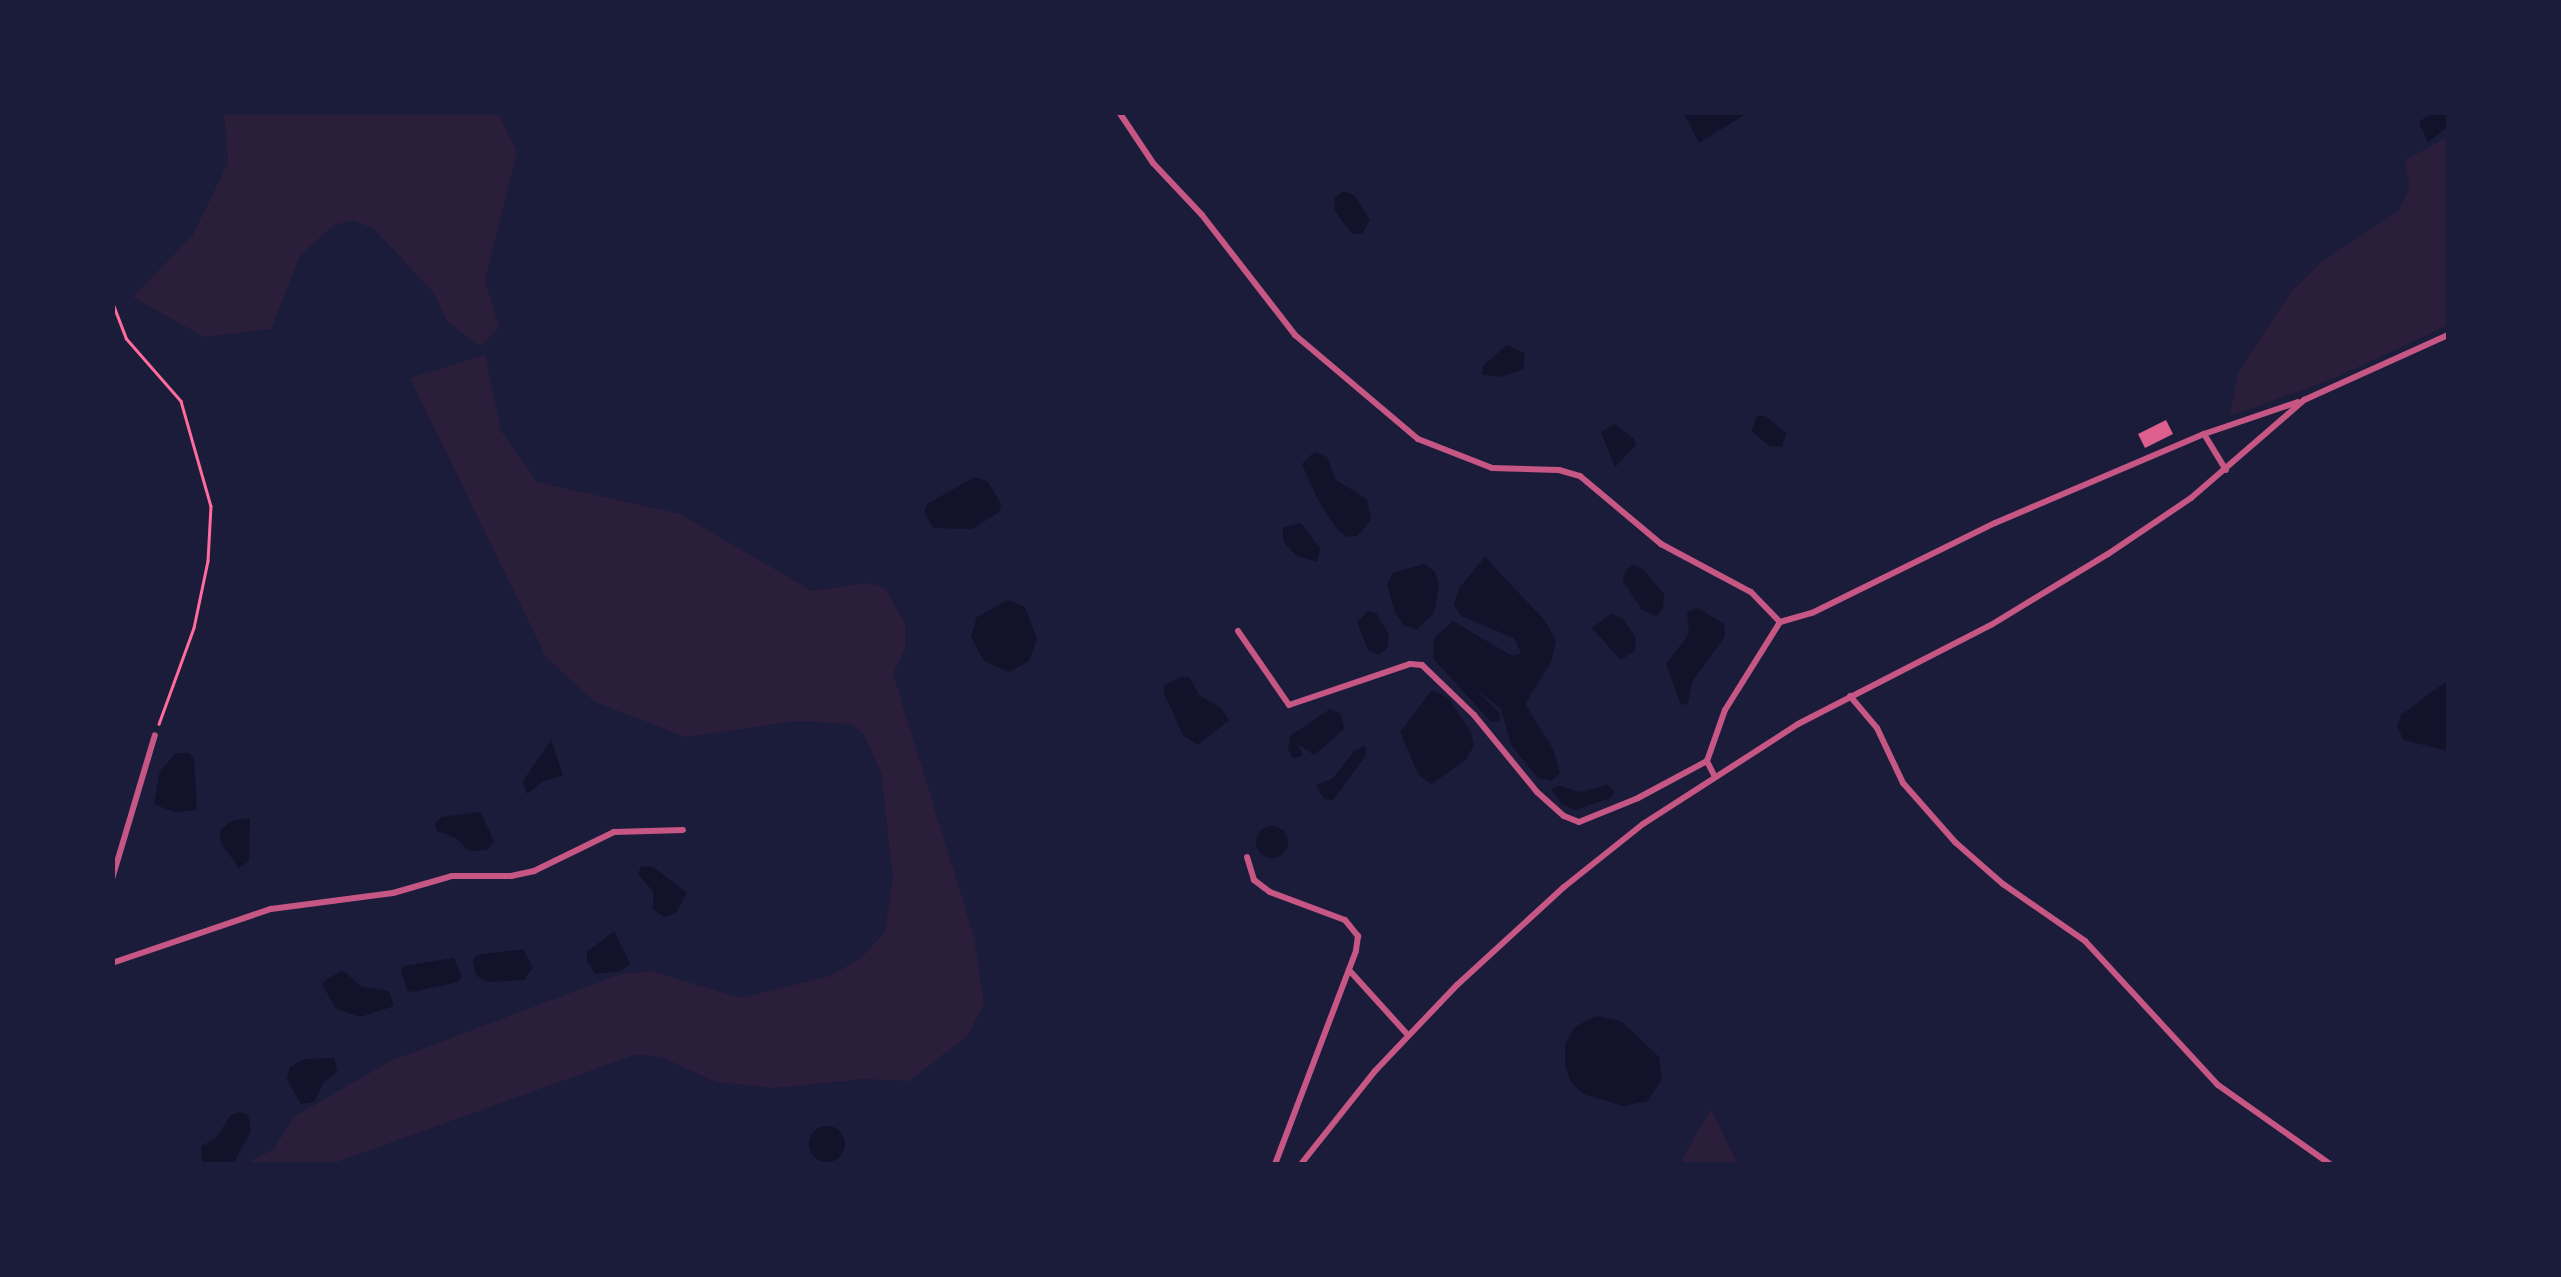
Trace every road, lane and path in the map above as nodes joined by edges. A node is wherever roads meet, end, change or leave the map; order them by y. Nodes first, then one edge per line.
1 (1120, 112) edge
2 (112, 302) edge
3 (2448, 335) edge
4 (2304, 400) junction
5 (2204, 434) junction
6 (2226, 470) junction
7 (1780, 622) junction
8 (1238, 631) dead end
9 (1850, 696) junction
10 (154, 735) joint
11 (1707, 761) junction
12 (1714, 774) junction
13 (683, 830) dead end
14 (1247, 857) dead end
15 (112, 880) edge
16 (112, 964) edge
17 (1348, 969) junction
18 (1408, 1035) junction
19 (1274, 1164) edge
20 (1301, 1164) edge
21 (2330, 1164) edge

1 - 7 street
2 - 10 path
3 - 4 street
4 - 5 street
4 - 6 street
5 - 6 street
5 - 7 street
6 - 9 street
7 - 11 street
8 - 11 street
9 - 12 street
9 - 21 street
10 - 15 street
11 - 12 street
12 - 18 street
13 - 16 street
14 - 17 street
17 - 18 street
17 - 19 street
18 - 20 street

